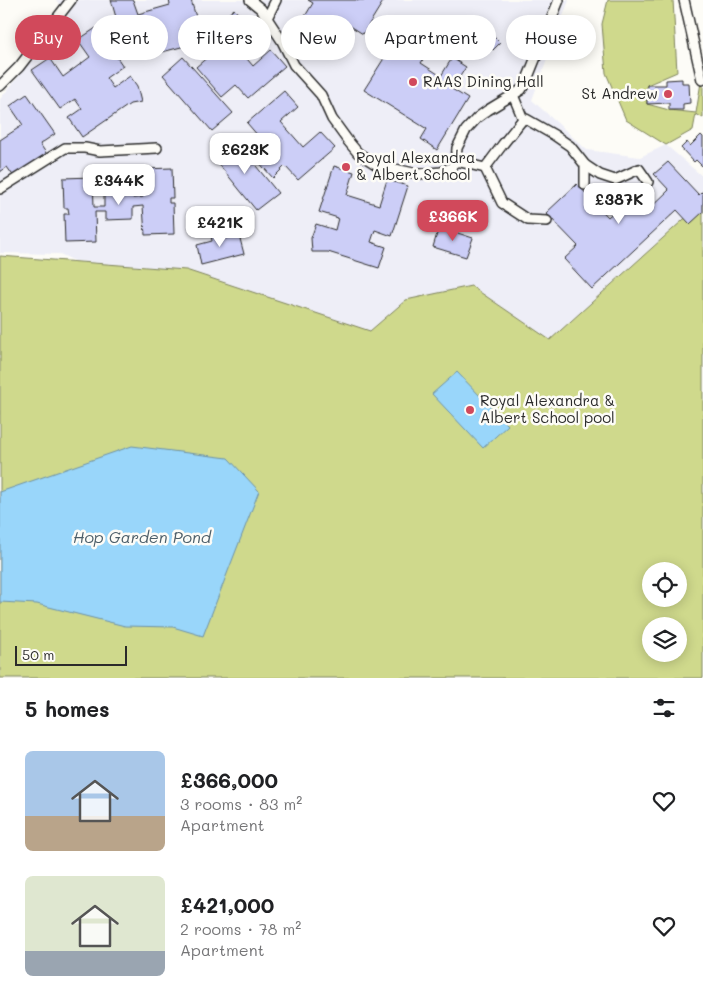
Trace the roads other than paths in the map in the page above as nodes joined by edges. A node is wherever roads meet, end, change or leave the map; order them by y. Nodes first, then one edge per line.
1 (71, 0) edge
2 (250, 0) edge
3 (276, 0) edge
4 (559, 0) edge
5 (684, 0) edge
6 (265, 15) edge
7 (268, 15) edge
8 (271, 24) edge
9 (702, 80) edge
10 (0, 86) edge
11 (513, 96) junction
12 (524, 119) junction
13 (157, 148) dead end
14 (456, 161) junction
15 (585, 165) junction
16 (485, 168) junction
17 (648, 182) dead end
18 (585, 185) dead end
19 (0, 189) edge
20 (547, 221) dead end

1 - 10 lane
2 - 6 lane
3 - 7 lane
4 - 11 lane
5 - 9 lane
8 - 14 lane
11 - 12 lane
11 - 14 lane
12 - 15 lane
12 - 16 lane
13 - 19 lane
14 - 16 lane
15 - 17 lane
15 - 18 lane
16 - 20 lane

